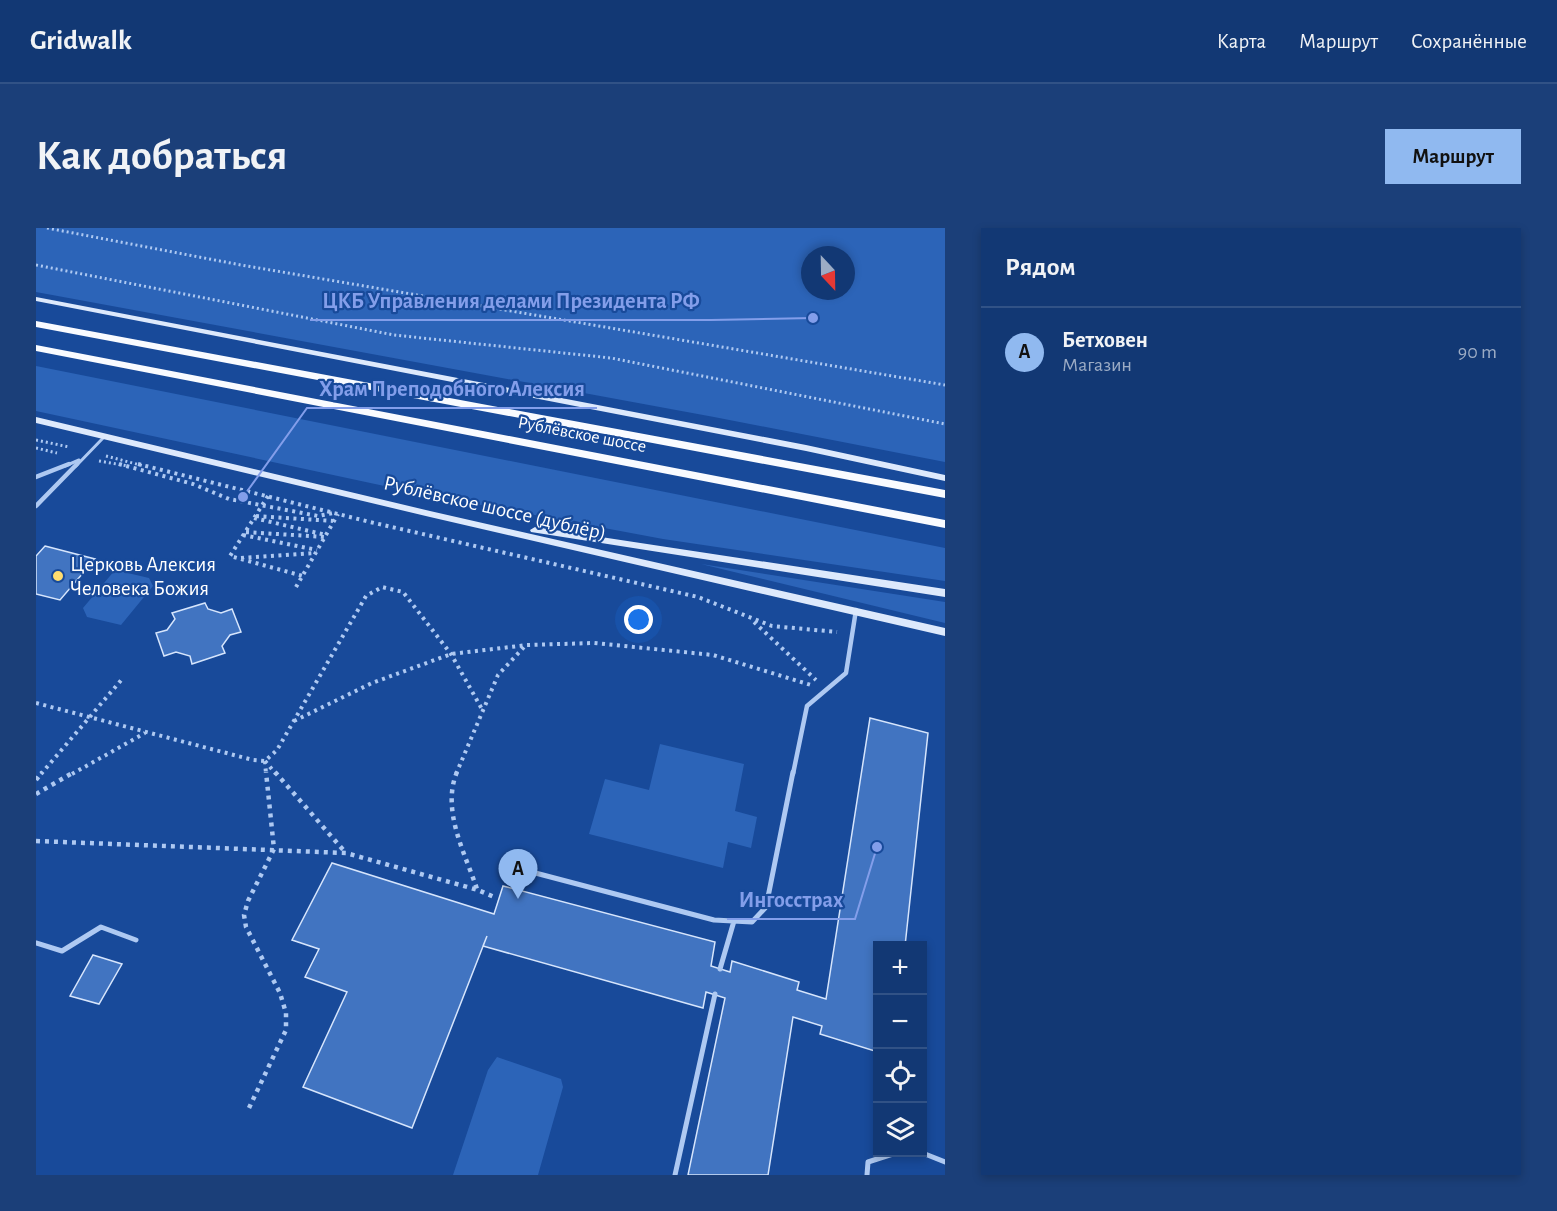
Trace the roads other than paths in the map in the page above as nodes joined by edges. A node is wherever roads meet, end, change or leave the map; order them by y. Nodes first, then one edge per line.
1 (36, 299) edge
2 (36, 324) edge
3 (36, 348) edge
4 (37, 422) edge
5 (105, 436) junction
6 (82, 459) junction
7 (36, 477) edge
8 (945, 478) edge
9 (945, 494) edge
10 (36, 506) edge
11 (430, 514) junction
12 (945, 524) edge
13 (945, 593) edge
14 (856, 610) junction
15 (945, 632) edge
16 (524, 870) dead end
17 (734, 921) junction
18 (136, 940) dead end
19 (36, 943) edge
20 (720, 969) dead end
21 (714, 994) dead end
22 (927, 1155) edge
23 (884, 1157) edge
24 (945, 1162) edge
25 (675, 1175) edge
26 (867, 1175) edge

1 - 8 main road
2 - 9 main road, Рублёвское шоссе
3 - 12 main road, Рублёвское шоссе
4 - 5 main road, Рублёвское шоссе (дублёр)
5 - 6 lane
5 - 11 main road, Рублёвское шоссе (дублёр)
6 - 7 lane
6 - 10 lane
11 - 13 main road
11 - 14 main road, Рублёвское шоссе (дублёр)
14 - 15 main road, Рублёвское шоссе (дублёр)
14 - 17 lane
16 - 17 lane
17 - 20 lane
18 - 19 lane
21 - 25 lane
22 - 24 lane
23 - 26 lane

